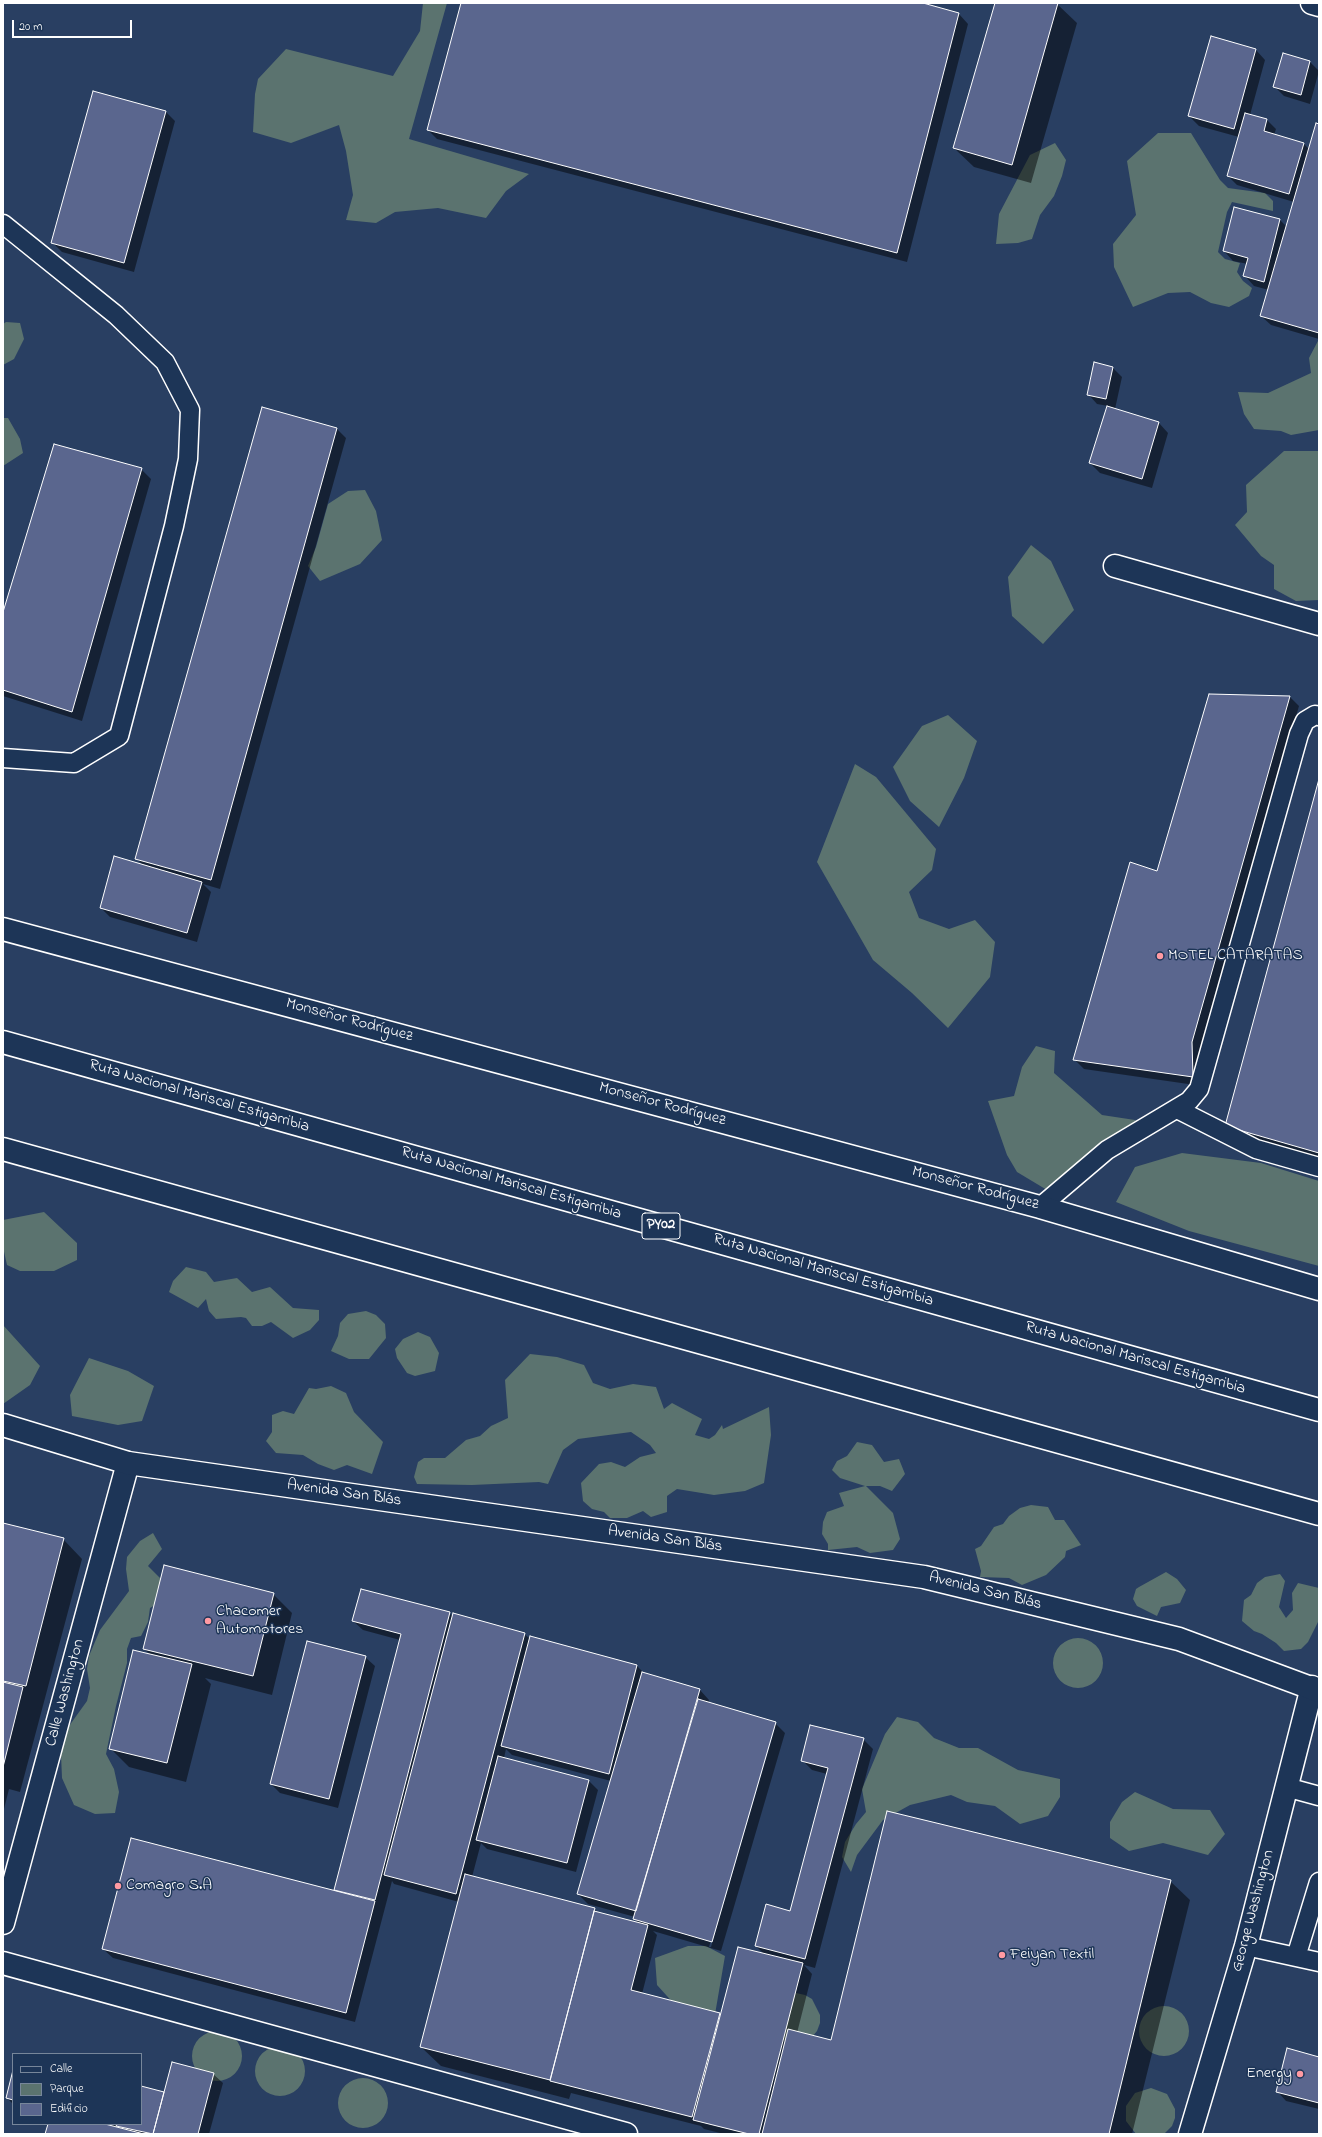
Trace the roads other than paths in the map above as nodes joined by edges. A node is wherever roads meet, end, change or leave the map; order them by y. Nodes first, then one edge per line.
1 (1312, 3) edge
2 (1319, 5) edge
3 (3, 224) edge
4 (1115, 566) dead end
5 (1319, 624) edge
6 (1319, 716) edge
7 (3, 758) edge
8 (3, 929) edge
9 (3, 1042) edge
10 (1177, 1109) junction
11 (3, 1149) edge
12 (1319, 1167) edge
13 (1040, 1207) junction
14 (1319, 1289) edge
15 (1319, 1410) edge
16 (3, 1425) edge
17 (128, 1463) junction
18 (1319, 1514) edge
19 (1316, 1689) edge
20 (1286, 1787) junction
21 (1319, 1796) edge
22 (1319, 1882) edge
23 (5, 1913) edge
24 (1246, 1946) junction
25 (1296, 1957) junction
26 (1319, 1962) edge
27 (3, 1963) edge
28 (626, 2134) edge
29 (1190, 2134) edge

1 - 2 main road
3 - 7 lane
4 - 5 main road
6 - 10 lane
8 - 13 main road, Monseñor Rodríguez
9 - 15 main road, Ruta Nacional Mariscal Estigarribia / PY02
10 - 12 lane
10 - 13 lane
11 - 18 main road
13 - 14 main road, Monseñor Rodríguez
16 - 17 main road, Avenida San Blás
17 - 19 main road, Avenida San Blás
17 - 23 main road, Calle Washington
19 - 20 main road, George Washington
20 - 21 lane
20 - 24 main road, George Washington
22 - 25 lane
24 - 25 lane
24 - 29 main road, George Washington
25 - 26 lane
27 - 28 main road

